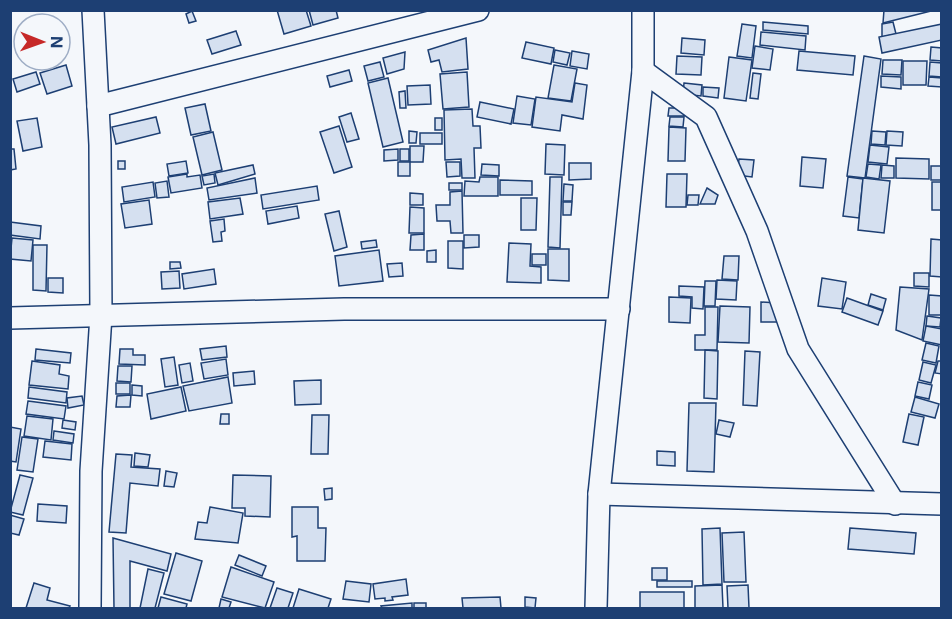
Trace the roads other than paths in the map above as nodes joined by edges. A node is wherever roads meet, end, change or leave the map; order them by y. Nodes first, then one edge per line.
1 (93, 10) edge
2 (478, 10) edge
3 (643, 10) edge
4 (643, 71) junction
5 (98, 106) junction
6 (619, 309) junction
7 (101, 315) junction
8 (10, 318) edge
9 (599, 494) junction
10 (895, 504) junction
11 (942, 504) edge
12 (90, 609) edge
13 (596, 609) edge

1 - 5 street
2 - 5 street
3 - 4 street
4 - 6 street
4 - 10 street
5 - 7 street
6 - 7 street
6 - 9 street
7 - 8 street
7 - 12 street
9 - 10 street
9 - 13 street
10 - 11 street

